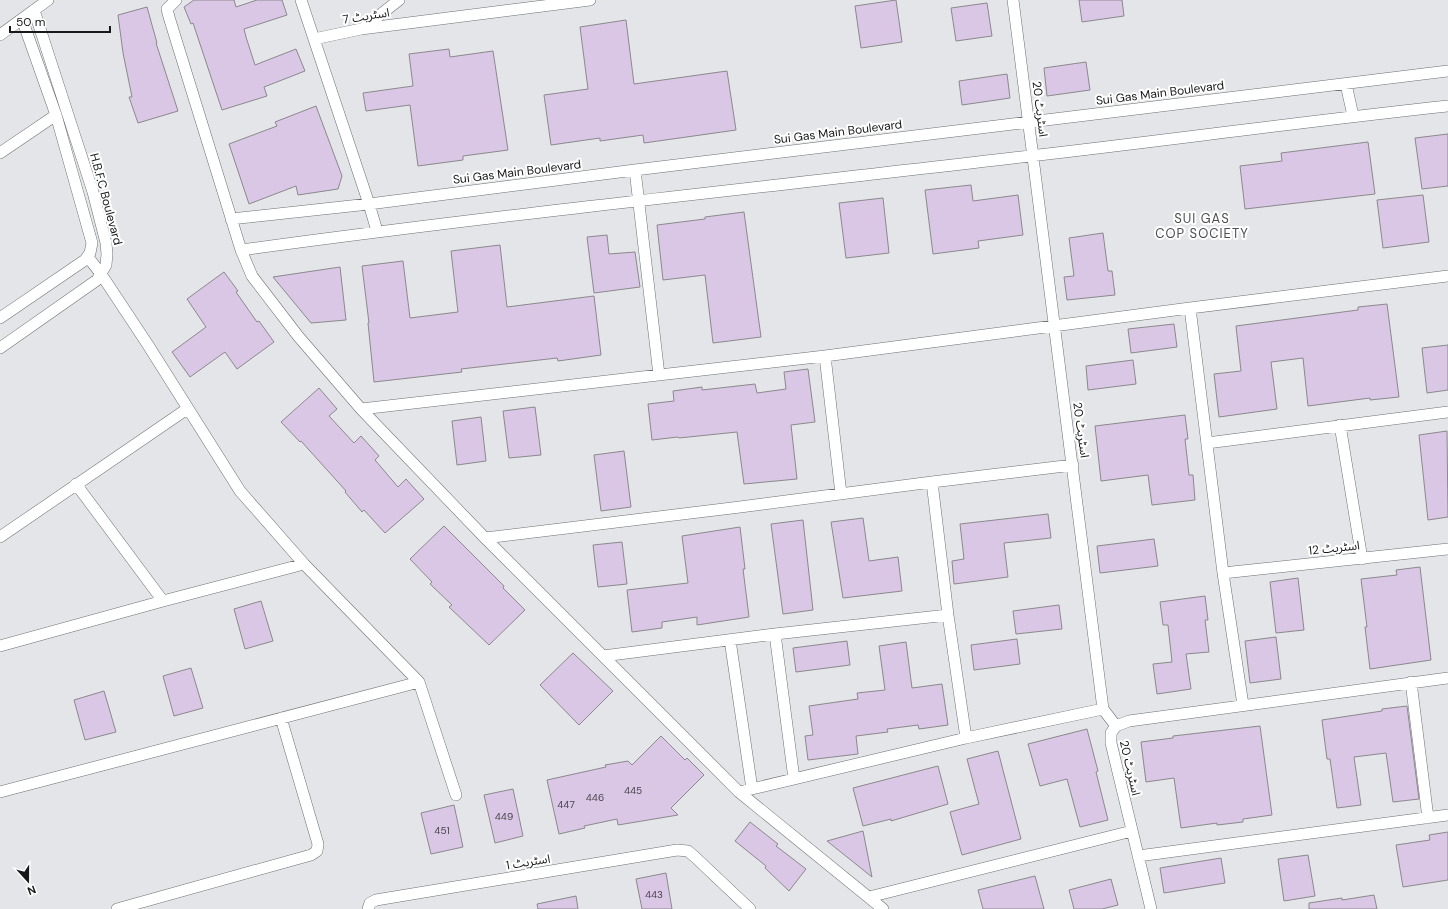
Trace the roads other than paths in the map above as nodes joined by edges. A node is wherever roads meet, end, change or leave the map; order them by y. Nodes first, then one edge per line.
1 (48, 0) edge
2 (176, 0) edge
3 (301, 0) edge
4 (399, 0) edge
5 (590, 0) edge
6 (1013, 0) edge
7 (34, 10) junction
8 (22, 19) junction
9 (361, 29) junction
10 (0, 35) edge
11 (314, 40) junction
12 (1448, 71) edge
13 (1346, 84) junction
14 (1448, 106) edge
15 (56, 115) junction
16 (1352, 116) junction
17 (1029, 122) junction
18 (0, 153) edge
19 (1033, 156) junction
20 (635, 170) junction
21 (639, 200) junction
22 (369, 204) junction
23 (231, 219) junction
24 (377, 231) junction
25 (241, 250) junction
26 (88, 257) junction
27 (102, 274) junction
28 (1448, 276) edge
29 (1190, 308) junction
30 (0, 318) edge
31 (1054, 326) junction
32 (0, 348) edge
33 (825, 356) junction
34 (659, 374) junction
35 (188, 408) junction
36 (361, 409) junction
37 (1448, 412) edge
38 (1340, 425) junction
39 (1207, 443) junction
40 (1072, 465) junction
41 (932, 482) junction
42 (76, 484) junction
43 (841, 494) junction
44 (0, 537) edge
45 (485, 538) junction
46 (1448, 549) edge
47 (1362, 558) junction
48 (304, 564) junction
49 (1223, 572) junction
50 (163, 601) junction
51 (948, 615) junction
52 (776, 634) junction
53 (730, 640) junction
54 (0, 646) edge
55 (603, 656) junction
56 (1448, 678) edge
57 (419, 682) junction
58 (1411, 682) junction
59 (1243, 705) junction
60 (1103, 709) junction
61 (281, 718) junction
62 (1116, 726) junction
63 (966, 738) junction
64 (794, 779) junction
65 (752, 789) junction
66 (0, 792) edge
67 (739, 792) junction
68 (456, 795) dead end
69 (1448, 815) edge
70 (1428, 818) junction
71 (1132, 831) junction
72 (1138, 856) junction
73 (869, 897) junction
74 (117, 909) edge
75 (368, 909) edge
76 (750, 909) edge
77 (882, 909) edge
78 (1151, 909) edge

1 - 7 street
2 - 23 street
3 - 11 street
4 - 9 street
5 - 9 street, اسٹریٹ 7
6 - 17 street, اسٹریٹ 20
7 - 8 street
7 - 27 street, H.B.F.C Boulevard
8 - 10 street
8 - 15 street, H.B.F.C Boulevard
9 - 11 street, اسٹریٹ 7
11 - 22 street
12 - 13 street, Sui Gas Main Boulevard
13 - 16 street
13 - 17 street, Sui Gas Main Boulevard
14 - 16 street
15 - 18 street
15 - 26 street, H.B.F.C Boulevard
16 - 19 street
17 - 19 street, اسٹریٹ 20
17 - 20 street, Sui Gas Main Boulevard
19 - 21 street
19 - 31 street, اسٹریٹ 20
20 - 21 street
20 - 22 street, Sui Gas Main Boulevard
21 - 24 street
21 - 34 street
22 - 23 street, Sui Gas Main Boulevard
22 - 24 street
23 - 25 street
24 - 25 street
25 - 36 street
26 - 27 street
26 - 30 street
27 - 32 street
27 - 35 street
28 - 29 street
29 - 31 street
29 - 39 street
31 - 33 street
31 - 40 street, اسٹریٹ 20
33 - 34 street
33 - 43 street
34 - 36 street
35 - 42 street
35 - 48 street
36 - 45 street
37 - 38 street
38 - 39 street
38 - 47 street
39 - 49 street
40 - 41 street
40 - 60 street, اسٹریٹ 20
41 - 43 street
41 - 51 street
42 - 44 street
42 - 50 street
43 - 45 street
45 - 55 street
46 - 47 street, اسٹریٹ 12
47 - 49 street, اسٹریٹ 12
48 - 50 street
48 - 57 street
49 - 59 street
50 - 54 street
51 - 52 street
51 - 63 street
52 - 53 street
52 - 64 street
53 - 55 street
53 - 65 street
55 - 67 street
56 - 58 street
57 - 61 street
57 - 68 street
58 - 59 street
58 - 70 street
59 - 62 street
60 - 62 street, اسٹریٹ 20
60 - 63 street
61 - 66 street
61 - 74 street
62 - 71 street, اسٹریٹ 20
63 - 64 street
64 - 65 street
65 - 67 street
67 - 73 street
69 - 70 street
70 - 72 street
71 - 72 street, اسٹریٹ 20
71 - 73 street
72 - 78 street, اسٹریٹ 20
73 - 77 street
75 - 76 street, اسٹریٹ 1

